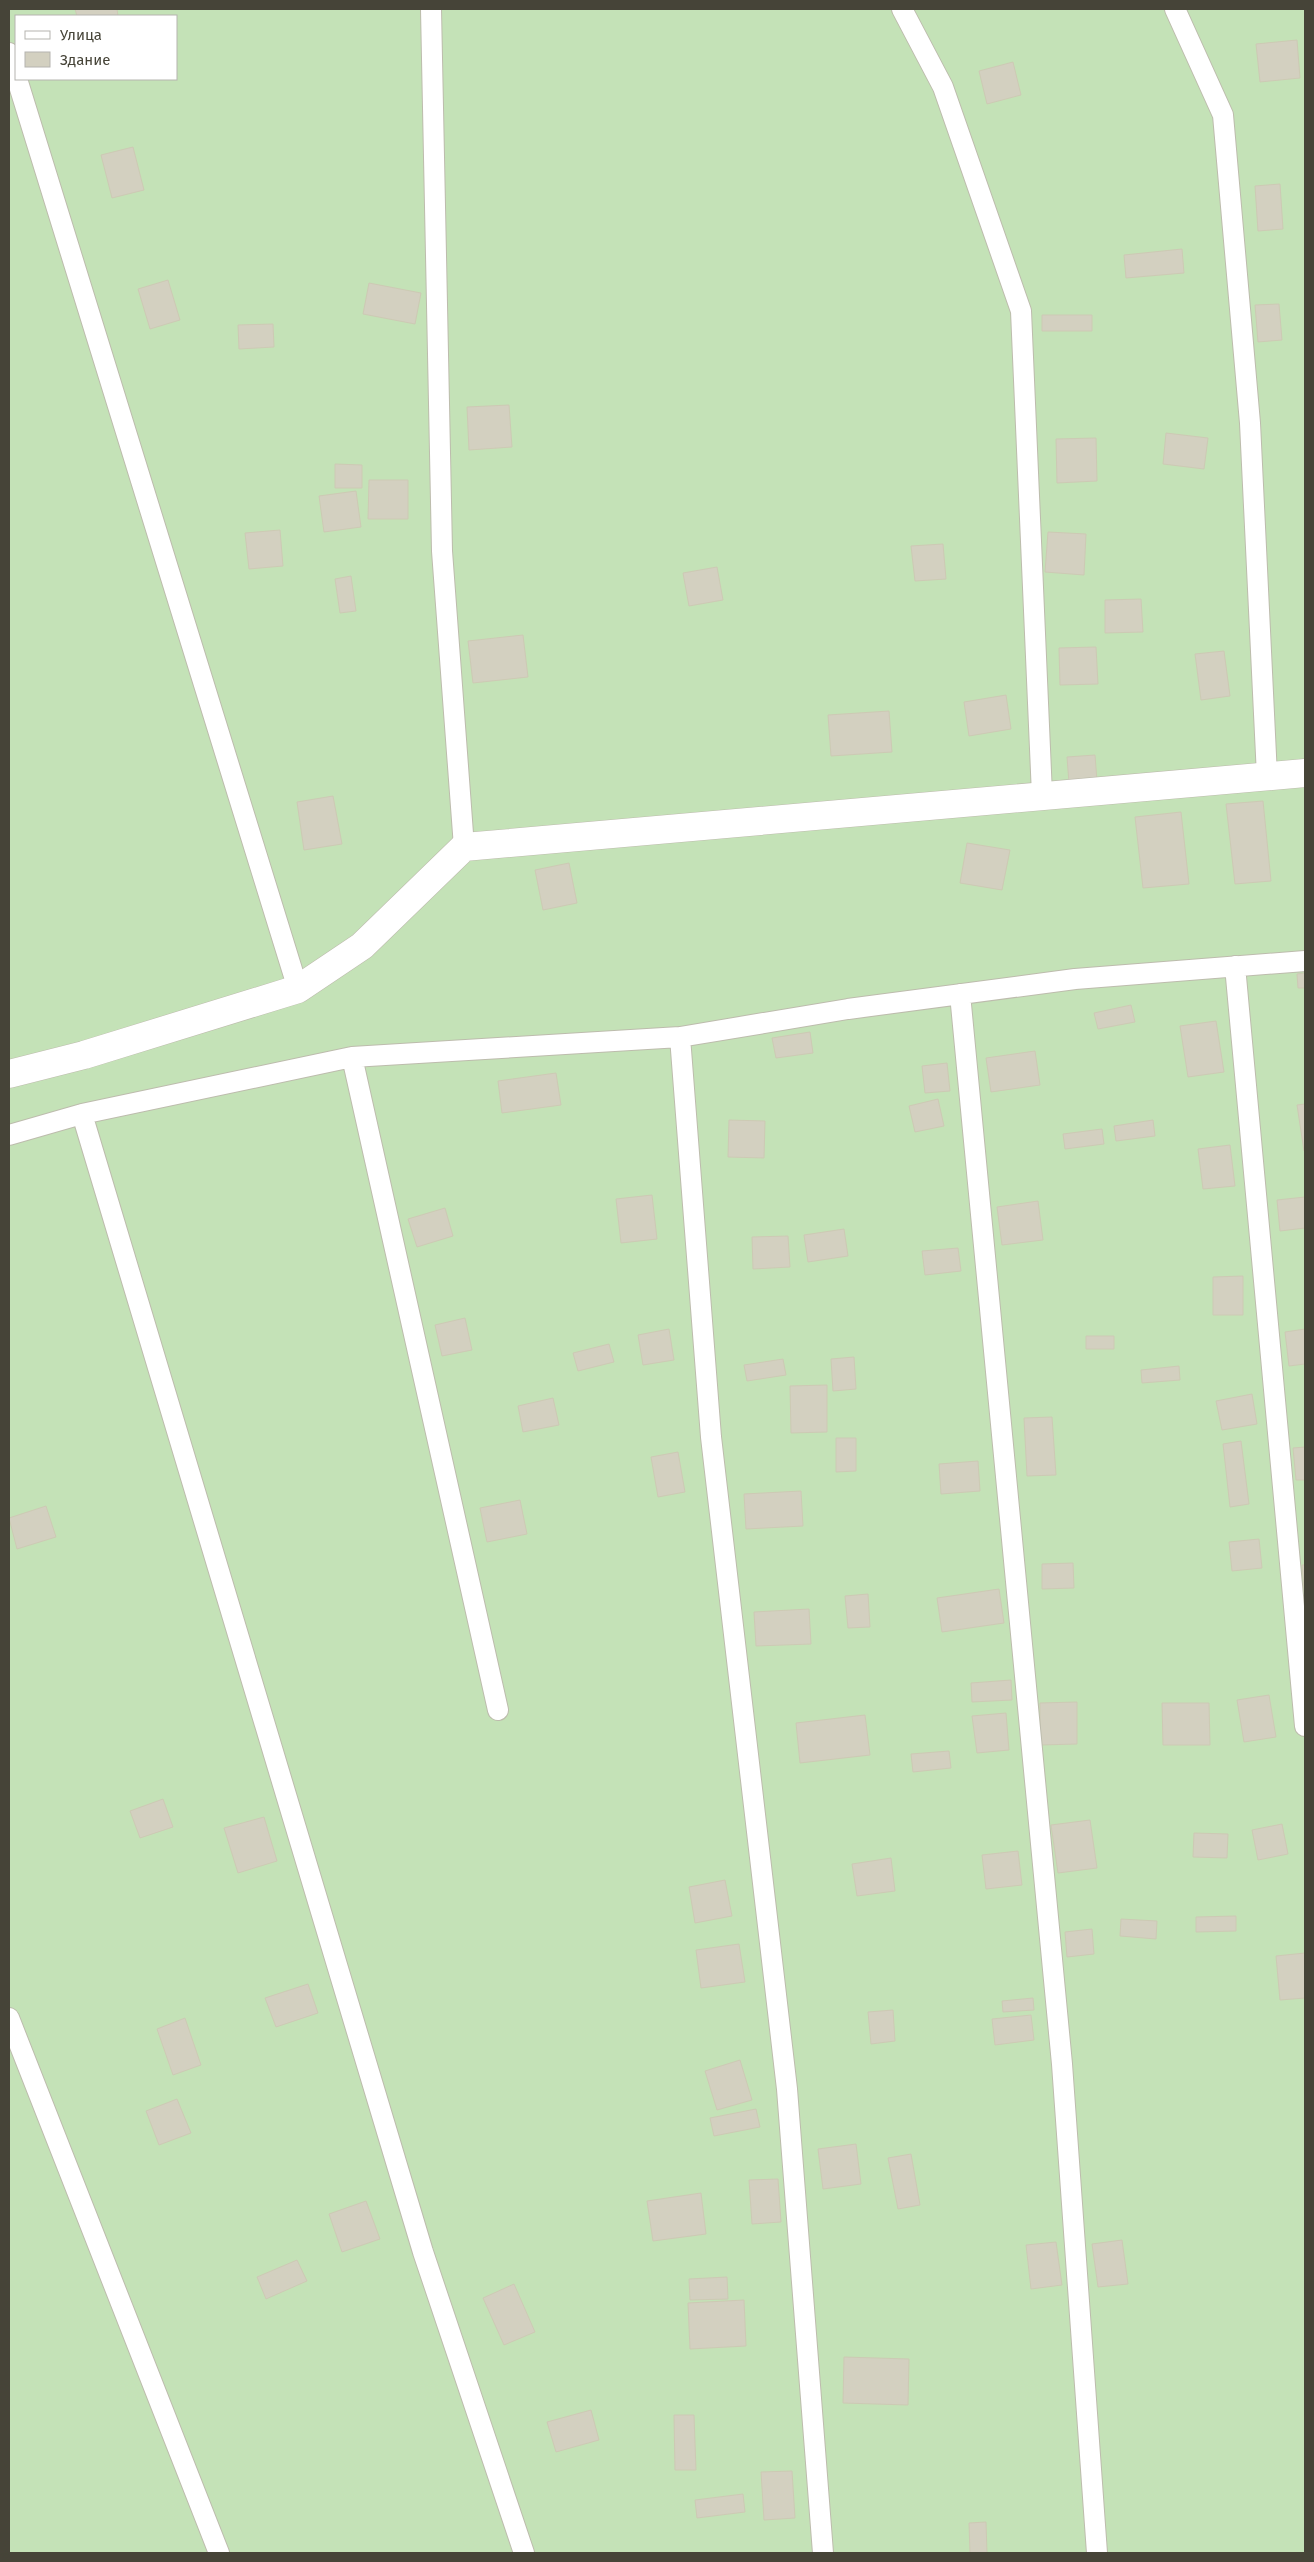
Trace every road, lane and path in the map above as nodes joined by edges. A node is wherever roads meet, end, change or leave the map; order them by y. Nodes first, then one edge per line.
1 (431, 9) edge
2 (902, 9) edge
3 (1175, 9) edge
4 (9, 53) edge
5 (15, 74) edge
6 (17, 80) edge
7 (1305, 773) edge
8 (1267, 776) junction
9 (1042, 795) junction
10 (464, 847) junction
11 (1305, 961) edge
12 (1235, 966) junction
13 (298, 989) junction
14 (960, 994) junction
15 (680, 1037) junction
16 (352, 1056) junction
17 (9, 1074) edge
18 (82, 1114) junction
19 (9, 1135) edge
20 (498, 1710) dead end
21 (1305, 1726) edge
22 (9, 2018) edge
23 (218, 2553) edge
24 (524, 2553) edge
25 (824, 2553) edge
26 (1097, 2553) edge

1 - 10 lane
2 - 9 lane
3 - 8 lane
4 - 5 lane
6 - 13 lane
7 - 8 street
8 - 9 street
9 - 10 street
10 - 13 street
11 - 12 lane
12 - 14 lane
12 - 21 lane
13 - 17 street
14 - 15 lane
14 - 26 lane
15 - 16 lane
15 - 25 lane
16 - 18 lane
16 - 20 lane
18 - 19 lane
18 - 24 lane
22 - 23 lane

